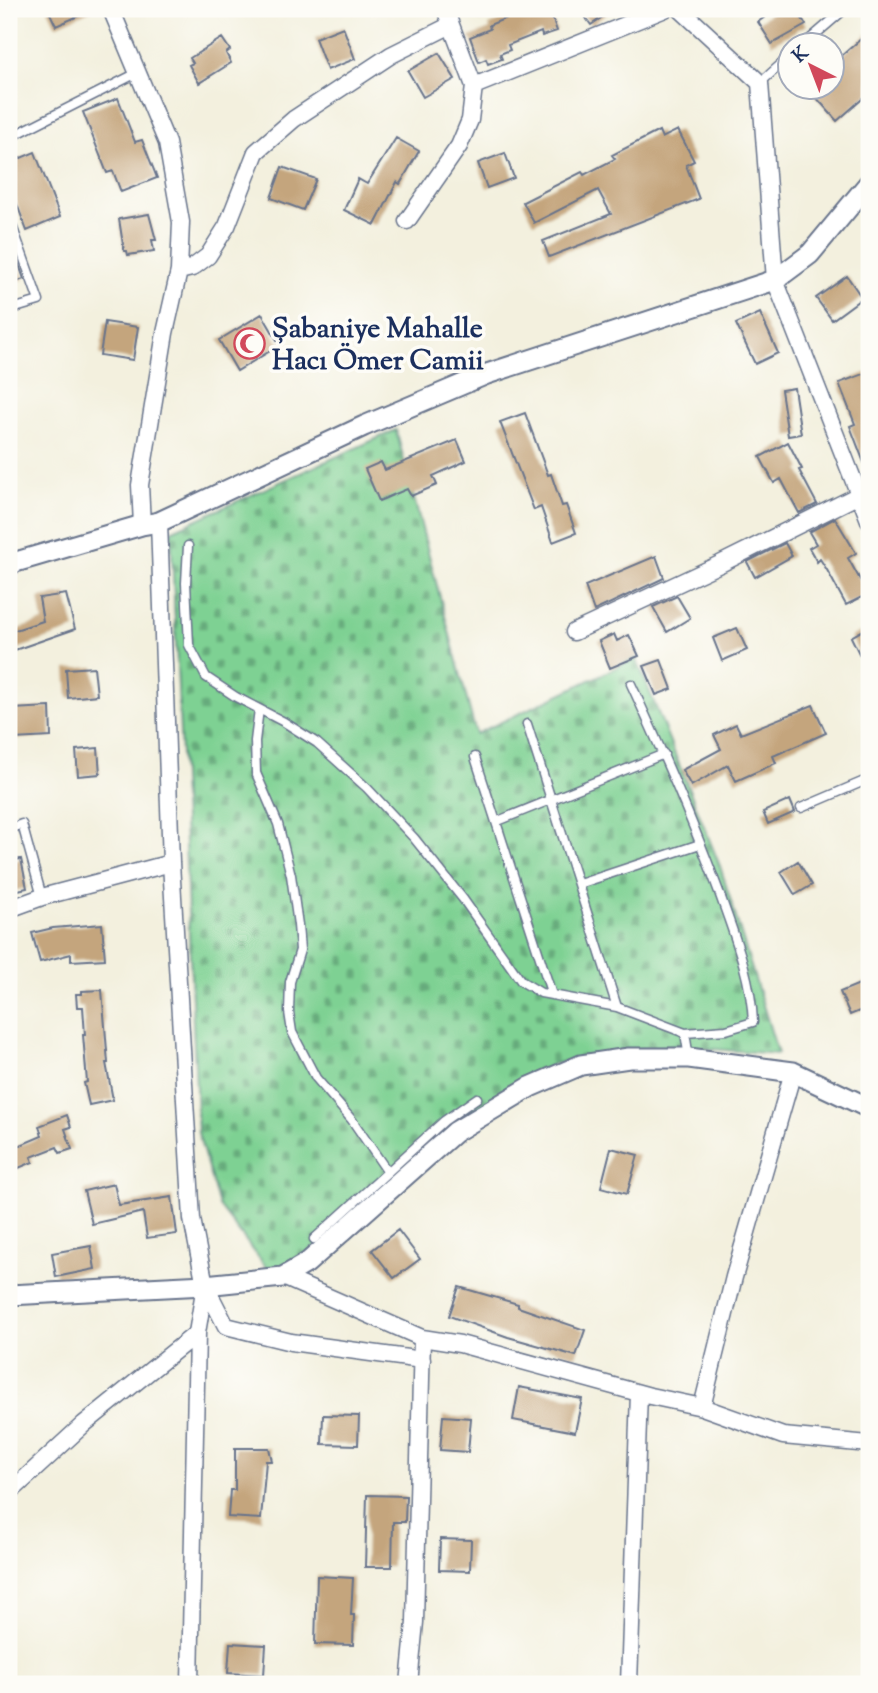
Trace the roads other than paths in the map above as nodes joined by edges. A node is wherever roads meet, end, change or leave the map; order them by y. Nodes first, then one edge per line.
1 (111, 9) edge
2 (445, 9) edge
3 (665, 9) edge
4 (680, 9) edge
5 (845, 9) edge
6 (451, 25) junction
7 (818, 32) edge
8 (776, 69) edge
9 (137, 73) junction
10 (760, 83) junction
11 (474, 86) junction
12 (9, 138) edge
13 (869, 183) edge
14 (9, 217) edge
15 (407, 222) dead end
16 (179, 271) junction
17 (775, 280) junction
18 (9, 310) edge
19 (859, 495) junction
20 (869, 520) edge
21 (151, 523) junction
22 (188, 545) dead end
23 (9, 564) edge
24 (574, 632) dead end
25 (631, 684) dead end
26 (259, 709) junction
27 (527, 724) dead end
28 (664, 754) junction
29 (475, 757) dead end
30 (869, 779) edge
31 (552, 799) junction
32 (801, 808) dead end
33 (498, 821) junction
34 (9, 829) edge
35 (700, 844) junction
36 (171, 863) junction
37 (579, 884) junction
38 (42, 897) junction
39 (9, 909) edge
40 (552, 995) junction
41 (617, 1007) junction
42 (685, 1033) junction
43 (689, 1058) junction
44 (793, 1072) junction
45 (477, 1098) dead end
46 (869, 1108) edge
47 (387, 1171) junction
48 (314, 1239) dead end
49 (283, 1277) junction
50 (205, 1286) junction
51 (9, 1295) edge
52 (197, 1333) junction
53 (422, 1338) junction
54 (422, 1360) junction
55 (639, 1393) junction
56 (702, 1407) junction
57 (869, 1444) edge
58 (9, 1493) edge
59 (190, 1684) edge
60 (410, 1684) edge
61 (629, 1684) edge

1 - 9 street
2 - 6 street
3 - 11 street
4 - 10 street
5 - 7 lane
6 - 11 street
6 - 16 street
8 - 10 lane
9 - 12 lane
9 - 16 street
10 - 17 street
11 - 15 street
13 - 17 street
14 - 18 lane
16 - 21 street
17 - 19 street
17 - 21 street
19 - 20 street
19 - 24 street
21 - 23 street
21 - 36 street
22 - 26 lane
25 - 28 lane
26 - 40 lane
26 - 47 lane
27 - 31 lane
28 - 31 lane
28 - 35 lane
29 - 33 lane
30 - 32 lane
31 - 33 lane
31 - 37 lane
33 - 40 lane
34 - 38 lane
35 - 37 lane
35 - 42 lane
36 - 38 street
36 - 50 street
37 - 41 lane
38 - 39 street
40 - 41 lane
41 - 42 lane
42 - 43 lane
43 - 44 street
43 - 49 street
44 - 46 street
44 - 56 street
45 - 47 lane
47 - 48 lane
49 - 50 street
49 - 53 street
50 - 51 street
50 - 52 street
50 - 54 street
52 - 58 street
52 - 59 street
53 - 54 street
53 - 55 street
54 - 60 street
55 - 56 street
55 - 61 street
56 - 57 street

